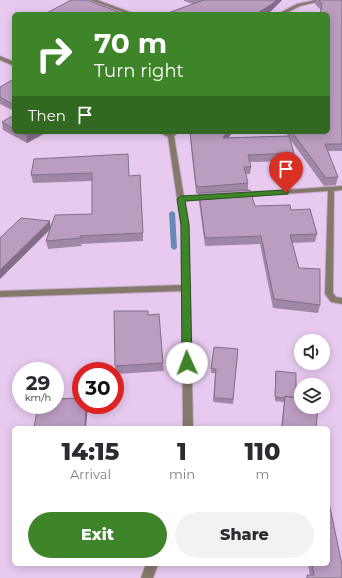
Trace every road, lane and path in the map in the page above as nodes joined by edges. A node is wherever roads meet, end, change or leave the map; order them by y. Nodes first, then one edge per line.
1 (92, 0) edge
2 (323, 0) edge
3 (127, 12) edge
4 (284, 12) edge
5 (0, 58) edge
6 (12, 63) edge
7 (172, 134) edge
8 (342, 188) edge
9 (331, 190) junction
10 (220, 196) edge
11 (236, 196) edge
12 (181, 199) junction
13 (185, 288) junction
14 (0, 294) edge
15 (342, 301) edge
16 (188, 426) edge
17 (151, 566) edge
18 (147, 578) edge

1 - 3 street
2 - 4 street
5 - 6 street
7 - 12 street
8 - 9 street
9 - 11 street
9 - 15 street
10 - 12 street
12 - 13 street
13 - 14 street
13 - 16 street
17 - 18 street

